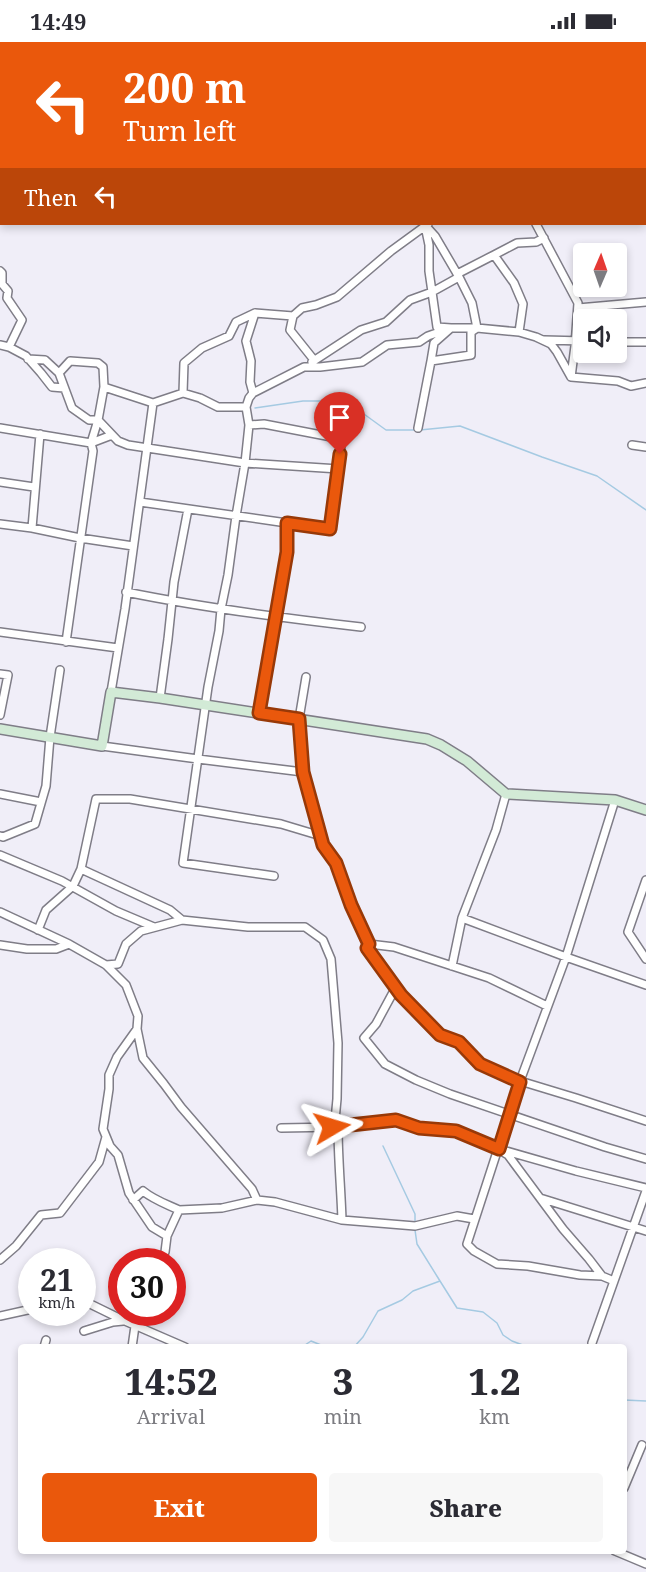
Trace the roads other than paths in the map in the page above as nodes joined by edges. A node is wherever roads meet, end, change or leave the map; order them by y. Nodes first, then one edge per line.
1 (425, 225) edge
2 (426, 225) edge
3 (427, 225) edge
4 (537, 225) edge
5 (544, 238) junction
6 (495, 255) junction
7 (0, 271) edge
8 (458, 275) junction
9 (432, 292) junction
10 (646, 302) edge
11 (578, 308) joint
12 (255, 313) junction
13 (293, 316) junction
14 (451, 328) junction
15 (477, 328) junction
16 (519, 332) junction
17 (543, 340) junction
18 (573, 341) edge
19 (627, 342) edge
20 (646, 342) edge
21 (0, 345) edge
22 (9, 347) junction
23 (28, 359) junction
24 (314, 360) junction
25 (431, 361) junction
26 (574, 363) edge
27 (304, 367) junction
28 (58, 373) junction
29 (571, 377) junction
30 (646, 383) edge
31 (105, 387) junction
32 (64, 388) junction
33 (183, 393) junction
34 (253, 393) junction
35 (153, 403) junction
36 (246, 408) junction
37 (98, 420) junction
38 (249, 425) junction
39 (0, 428) edge
40 (418, 428) dead end
41 (40, 434) junction
42 (112, 435) junction
43 (91, 443) junction
44 (632, 445) dead end
45 (646, 447) edge
46 (147, 449) junction
47 (245, 463) junction
48 (339, 469) junction
49 (0, 482) edge
50 (34, 488) junction
51 (140, 502) junction
52 (188, 509) junction
53 (236, 516) junction
54 (287, 523) junction
55 (0, 524) edge
56 (32, 528) junction
57 (80, 538) junction
58 (133, 546) junction
59 (126, 592) junction
60 (172, 602) junction
61 (221, 609) junction
62 (274, 618) junction
63 (361, 627) dead end
64 (0, 632) edge
65 (66, 642) junction
66 (118, 648) junction
67 (60, 670) dead end
68 (0, 674) edge
69 (306, 677) dead end
70 (111, 692) junction
71 (160, 698) junction
72 (206, 705) junction
73 (259, 713) junction
74 (0, 715) edge
75 (299, 719) junction
76 (0, 729) edge
77 (50, 737) junction
78 (102, 746) junction
79 (198, 759) junction
80 (303, 772) junction
81 (506, 794) junction
82 (0, 795) edge
83 (615, 800) junction
84 (41, 802) junction
85 (191, 810) junction
86 (646, 810) edge
87 (0, 836) edge
88 (321, 836) junction
89 (0, 855) edge
90 (81, 869) junction
91 (274, 876) dead end
92 (646, 880) edge
93 (73, 886) junction
94 (0, 912) edge
95 (462, 918) junction
96 (182, 921) junction
97 (154, 927) junction
98 (38, 930) junction
99 (69, 944) junction
100 (369, 944) junction
101 (0, 945) edge
102 (566, 957) junction
103 (646, 959) edge
104 (106, 965) junction
105 (452, 966) junction
106 (646, 985) edge
107 (396, 987) junction
108 (547, 1006) junction
109 (137, 1029) junction
110 (520, 1082) junction
111 (510, 1114) junction
112 (646, 1121) edge
113 (335, 1127) junction
114 (281, 1128) dead end
115 (106, 1137) junction
116 (499, 1149) junction
117 (646, 1159) edge
118 (646, 1190) edge
119 (540, 1198) junction
120 (133, 1200) junction
121 (257, 1200) junction
122 (178, 1210) junction
123 (474, 1219) junction
124 (342, 1220) junction
125 (633, 1226) junction
126 (646, 1231) edge
127 (167, 1236) junction
128 (166, 1248) edge
129 (0, 1260) edge
130 (602, 1276) junction
131 (614, 1281) junction
132 (18, 1312) edge
133 (0, 1316) edge
134 (108, 1323) edge
135 (135, 1326) joint
136 (84, 1331) dead end
137 (592, 1343) dead end
138 (132, 1344) edge
139 (178, 1344) edge
140 (642, 1445) dead end
141 (627, 1481) edge
142 (622, 1554) edge
143 (646, 1564) edge

1 - 13 street
2 - 9 street
3 - 8 street
4 - 5 street
5 - 6 street
5 - 11 street
6 - 8 street
6 - 16 street
7 - 22 street
8 - 9 street
8 - 15 street
9 - 14 street
9 - 24 street
10 - 11 street
12 - 13 street
12 - 33 street
12 - 34 street
13 - 24 street
14 - 15 street
14 - 25 street
14 - 27 street
15 - 16 street
15 - 25 street
16 - 17 street
17 - 18 street
17 - 29 street
19 - 20 street
21 - 22 street
22 - 23 street
23 - 28 street
23 - 32 street
24 - 27 street
25 - 40 street
26 - 29 street
27 - 34 street
28 - 31 street
28 - 32 street
29 - 30 street
31 - 35 street
31 - 37 street
32 - 37 street
33 - 35 street
33 - 36 street
34 - 36 street
35 - 46 street
36 - 38 street
37 - 42 street
37 - 43 street
38 - 47 street
38 - 48 street
39 - 41 street
41 - 43 street
41 - 50 street
42 - 43 street
42 - 46 street
43 - 57 street
44 - 45 street
46 - 47 street
46 - 51 street
47 - 48 street
47 - 53 street
48 - 54 street
49 - 50 street
50 - 56 street
51 - 52 street
51 - 58 street
52 - 53 street
52 - 60 street
53 - 54 street
53 - 61 street
54 - 62 street
55 - 56 street
56 - 57 street
57 - 58 street
57 - 65 street
58 - 59 street
59 - 60 street
59 - 66 street
60 - 61 street
60 - 71 street
61 - 62 street
61 - 72 street
62 - 63 street
62 - 73 street
64 - 65 street
65 - 66 street
66 - 70 street
67 - 77 street
68 - 74 street
69 - 75 street
70 - 71 street
70 - 78 street
71 - 72 street
72 - 73 street
72 - 79 street
73 - 75 street
75 - 80 street
75 - 81 street
76 - 77 street
77 - 78 street
77 - 84 street
78 - 79 street
79 - 80 street
79 - 85 street
80 - 88 street
81 - 83 street
81 - 95 street
82 - 84 street
83 - 86 street
83 - 102 street
84 - 87 street
85 - 88 street
85 - 90 street
85 - 91 street
88 - 100 street
89 - 93 street
90 - 93 street
90 - 96 street
92 - 103 street
93 - 97 street
93 - 98 street
94 - 98 street
95 - 102 street
95 - 105 street
96 - 97 street
96 - 113 street
97 - 104 street
98 - 99 street
99 - 101 street
99 - 104 street
100 - 105 street
100 - 107 street
102 - 106 street
102 - 108 street
104 - 109 street
105 - 108 street
107 - 110 street
107 - 111 street
108 - 110 street
109 - 115 street
109 - 121 street
110 - 111 street
110 - 112 street
111 - 116 street
111 - 117 street
113 - 114 street
113 - 116 street
113 - 124 street
115 - 120 street
115 - 129 street
116 - 118 street
116 - 119 street
116 - 123 street
118 - 125 street
119 - 125 street
119 - 130 street
120 - 122 street
120 - 127 street
121 - 122 street
121 - 124 street
122 - 127 street
123 - 124 street
123 - 130 street
125 - 126 street
125 - 131 street
127 - 128 street
130 - 131 street
131 - 137 street
132 - 133 street
134 - 136 street
135 - 138 street
135 - 139 street
140 - 141 street
142 - 143 street

